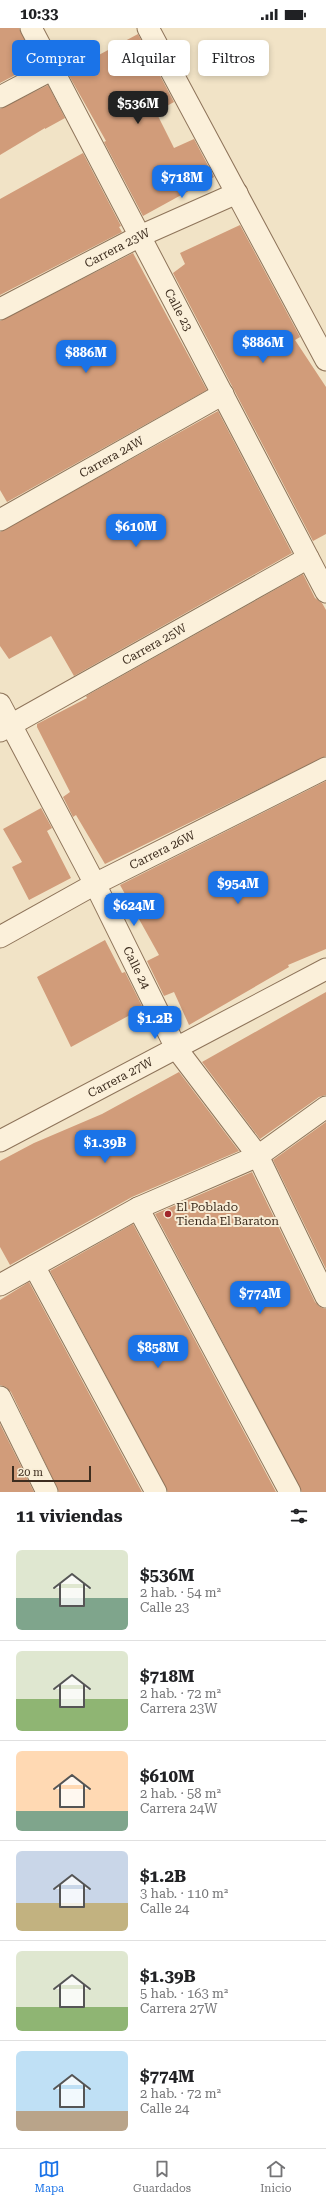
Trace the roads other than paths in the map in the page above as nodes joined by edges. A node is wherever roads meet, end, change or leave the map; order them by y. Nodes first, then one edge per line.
1 (31, 28) edge
2 (148, 28) edge
3 (37, 40) edge
4 (41, 76) edge
5 (56, 76) edge
6 (0, 97) edge
7 (237, 193) junction
8 (140, 236) junction
9 (0, 309) edge
10 (326, 360) edge
11 (222, 394) junction
12 (0, 520) edge
13 (308, 558) junction
14 (326, 592) edge
15 (0, 704) edge
16 (6, 728) edge
17 (326, 768) edge
18 (95, 884) junction
19 (0, 937) edge
20 (326, 969) edge
21 (176, 1048) junction
22 (326, 1107) edge
23 (0, 1141) edge
24 (258, 1156) junction
25 (138, 1208) junction
26 (34, 1266) junction
27 (0, 1285) edge
28 (326, 1297) edge
29 (0, 1397) edge
30 (47, 1492) edge
31 (156, 1492) edge
32 (290, 1492) edge

1 - 3 street, Calle 23
2 - 7 street
4 - 6 street
5 - 8 street, Calle 23
7 - 8 street, Carrera 23W
7 - 10 street
8 - 9 street, Carrera 23W
8 - 11 street, Calle 23
11 - 12 street, Carrera 24W
11 - 13 street, Calle 23
13 - 14 street, Calle 23
13 - 16 street, Carrera 25W
15 - 16 street, Calle 24
16 - 18 street, Calle 24
17 - 18 street, Carrera 26W
18 - 19 street, Carrera 26W
18 - 21 street, Calle 24
20 - 21 street, Carrera 27W
21 - 23 street, Carrera 27W
21 - 24 street, Calle 24
22 - 24 street
24 - 25 street
24 - 28 street, Calle 24
25 - 26 street
25 - 32 street
26 - 27 street
26 - 31 street
29 - 30 street

